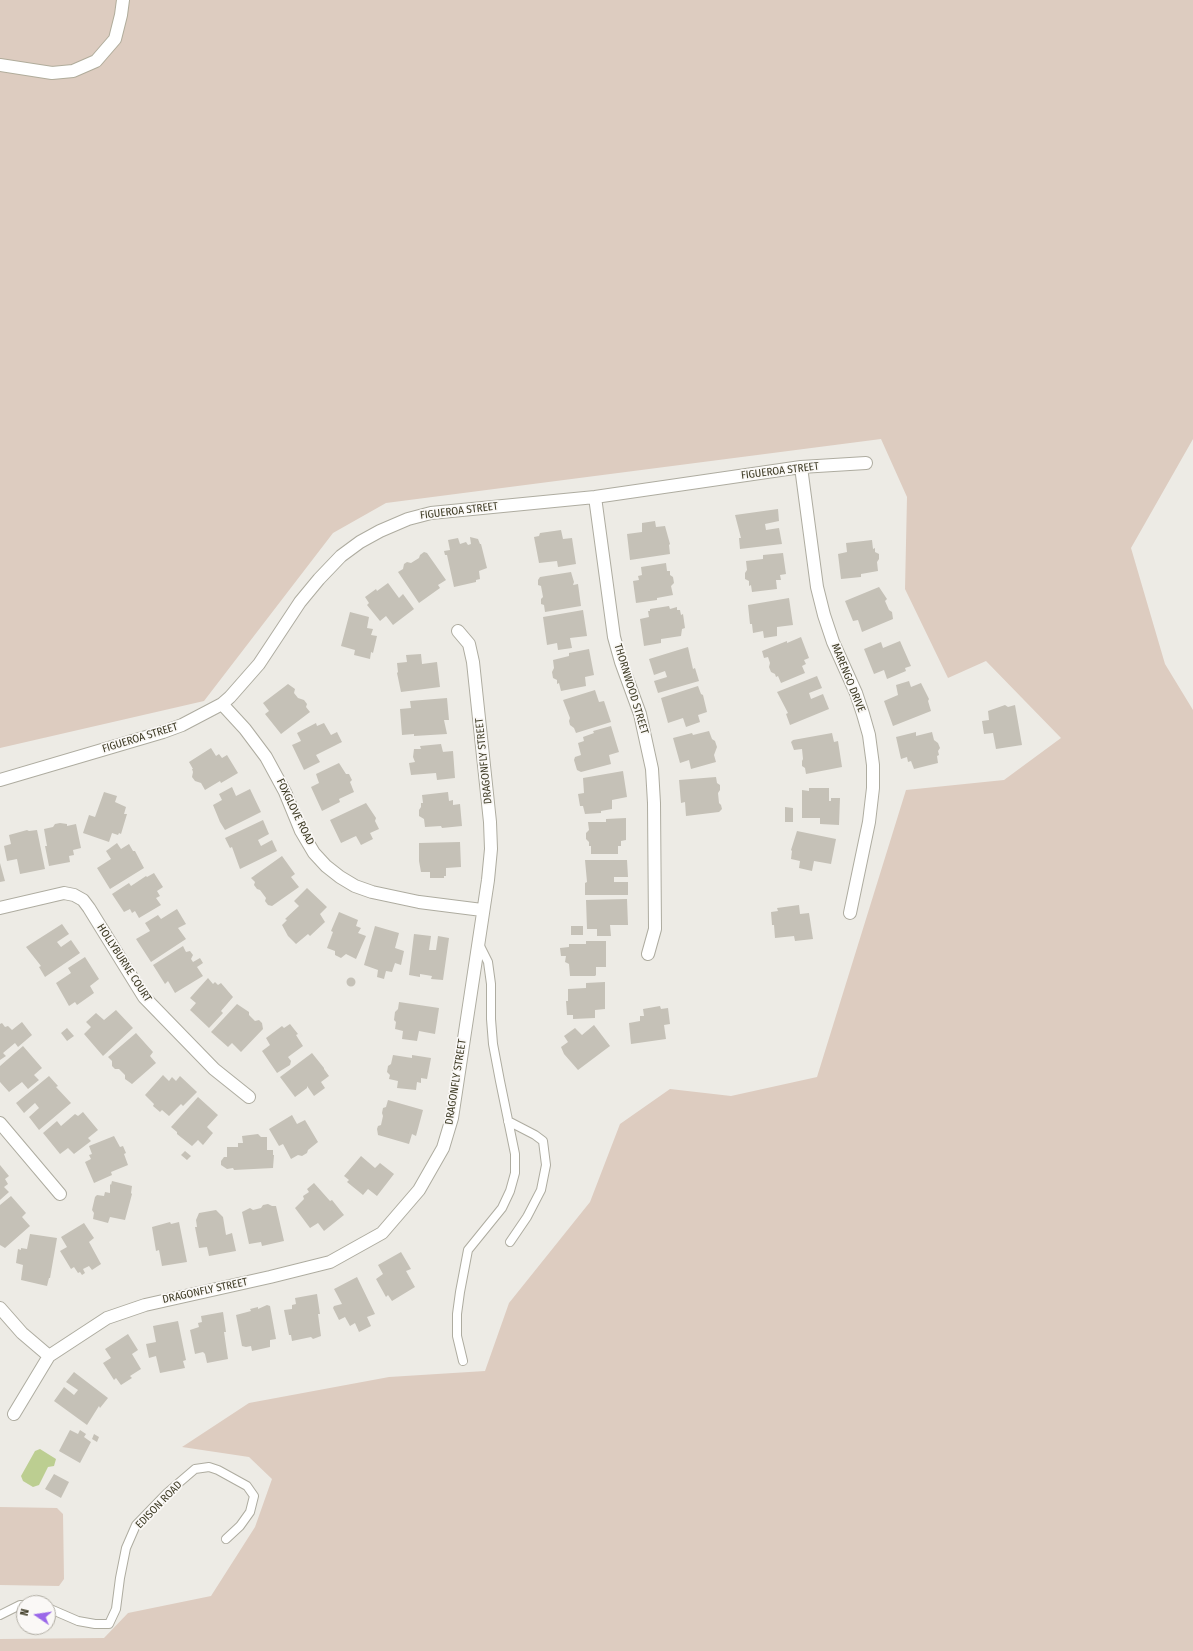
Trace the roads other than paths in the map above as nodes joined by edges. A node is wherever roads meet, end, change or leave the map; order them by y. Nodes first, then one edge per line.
1 (123, 0) edge
2 (0, 65) edge
3 (866, 463) dead end
4 (801, 467) junction
5 (595, 497) junction
6 (458, 631) dead end
7 (222, 704) junction
8 (0, 780) edge
9 (0, 908) edge
10 (482, 910) junction
11 (850, 913) dead end
12 (478, 941) junction
13 (648, 954) dead end
14 (249, 1097) dead end
15 (508, 1121) junction
16 (0, 1123) edge
17 (60, 1194) dead end
18 (510, 1242) dead end
19 (0, 1308) edge
20 (50, 1356) junction
21 (462, 1361) dead end
22 (14, 1414) dead end
23 (226, 1539) dead end
24 (16, 1607) edge
25 (56, 1611) edge
26 (0, 1615) edge

1 - 2 street
3 - 4 street, FIGUEROA STREET
4 - 5 street, FIGUEROA STREET
4 - 11 street, MARENGO DRIVE
5 - 7 street, FIGUEROA STREET
5 - 13 street, THORNWOOD STREET
6 - 10 street, DRAGONFLY STREET
7 - 8 street, FIGUEROA STREET
7 - 10 street, FOXGLOVE ROAD
9 - 14 street, HOLLYBURNE COURT
10 - 12 street, DRAGONFLY STREET
12 - 15 lane
12 - 20 street, DRAGONFLY STREET
15 - 18 lane
15 - 21 lane
16 - 17 street
19 - 20 street
20 - 22 street
23 - 25 lane, EDISON ROAD
24 - 26 lane

